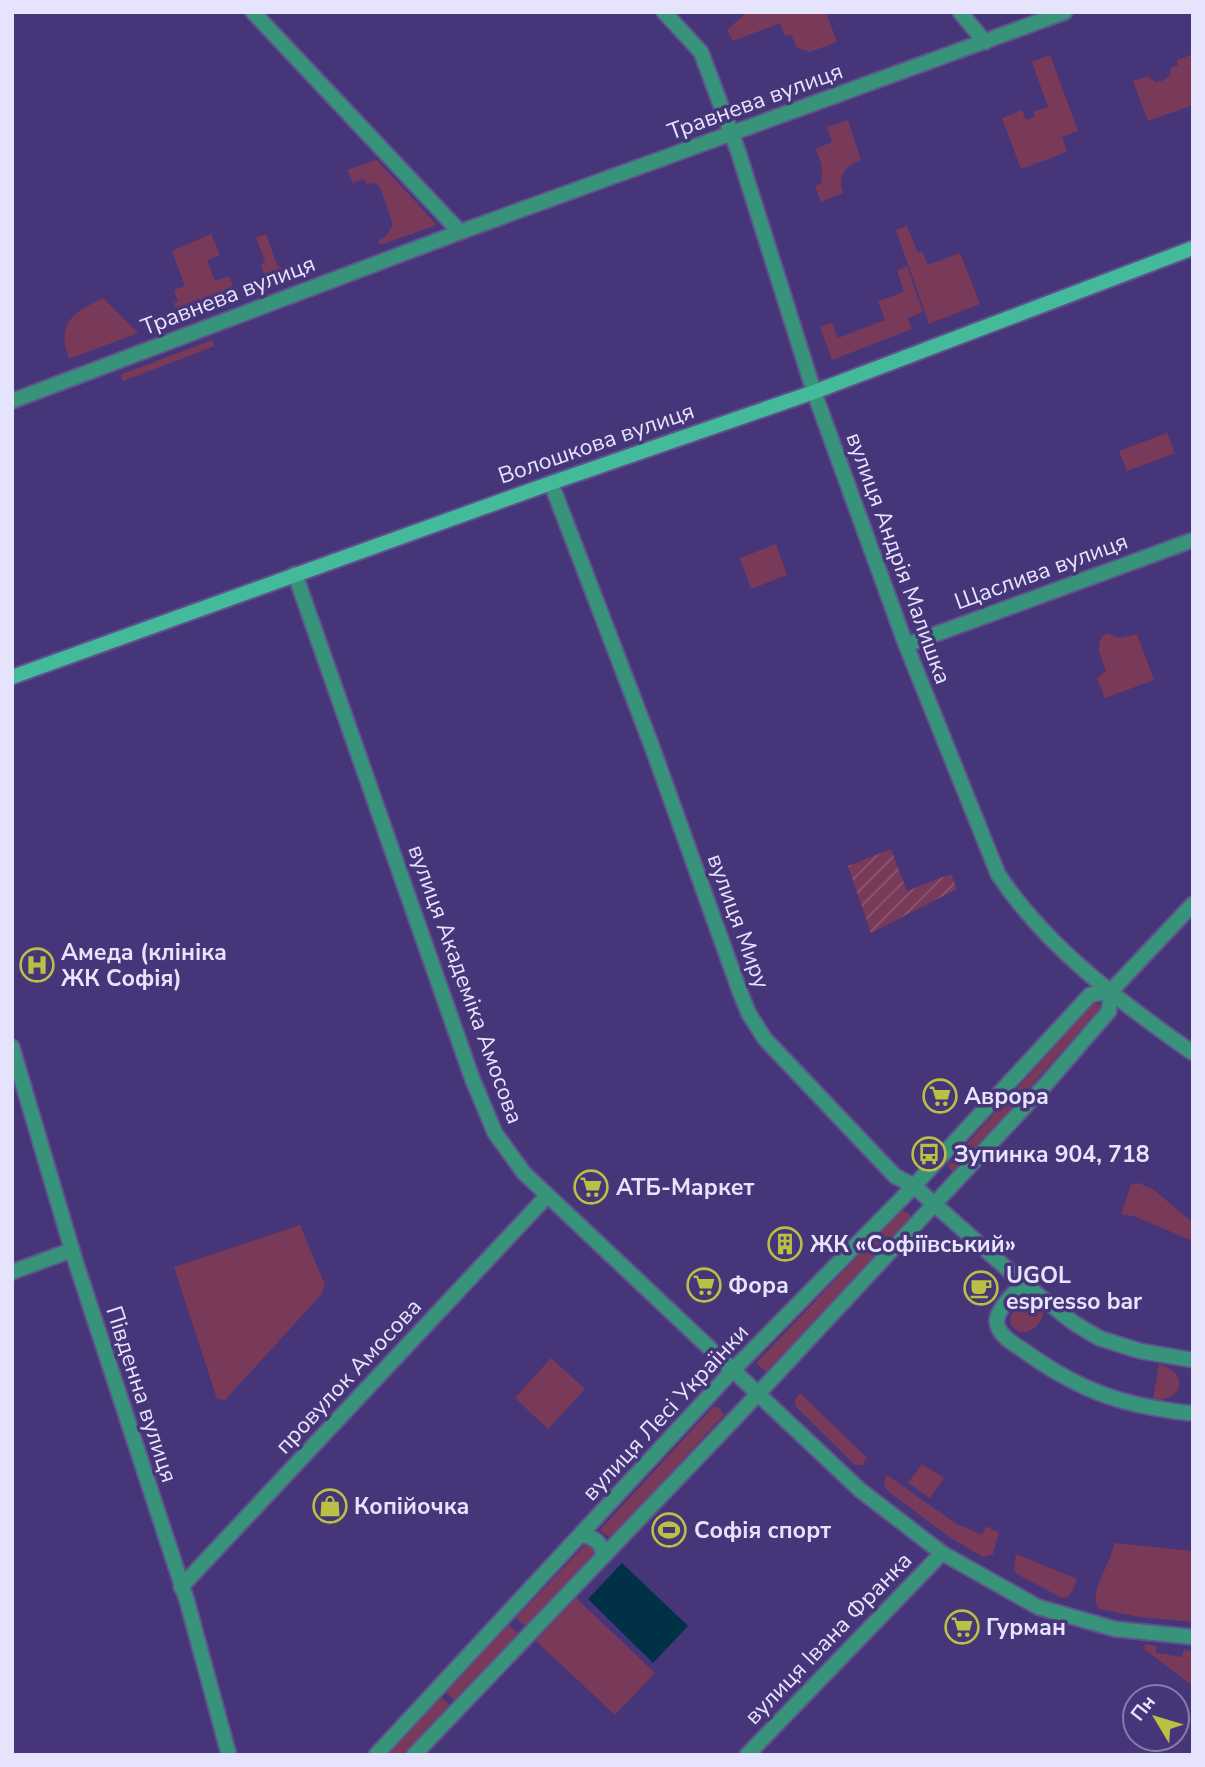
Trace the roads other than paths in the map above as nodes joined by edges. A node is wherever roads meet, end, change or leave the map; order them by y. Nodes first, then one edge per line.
1 (253, 12) edge
2 (664, 12) edge
3 (960, 12) edge
4 (1065, 12) edge
5 (985, 42) junction
6 (732, 134) junction
7 (460, 232) junction
8 (1193, 248) edge
9 (814, 392) junction
10 (12, 401) edge
11 (551, 483) junction
12 (1193, 540) edge
13 (295, 574) junction
14 (905, 645) junction
15 (12, 677) edge
16 (1193, 904) edge
17 (1111, 991) junction
18 (12, 1047) edge
19 (1193, 1054) edge
20 (914, 1186) junction
21 (547, 1196) junction
22 (934, 1204) junction
23 (72, 1251) junction
24 (12, 1272) edge
25 (1023, 1283) junction
26 (1191, 1360) edge
27 (733, 1370) junction
28 (758, 1393) junction
29 (1189, 1413) edge
30 (582, 1535) junction
31 (942, 1553) junction
32 (603, 1557) junction
33 (181, 1587) junction
34 (1193, 1637) edge
35 (229, 1755) edge
36 (376, 1755) edge
37 (414, 1755) edge
38 (747, 1755) edge

1 - 7 street
2 - 6 street, вулиця Андрія Малишка
3 - 5 street
4 - 5 street, Травнева вулиця
5 - 6 street, Травнева вулиця
6 - 7 street, Травнева вулиця
6 - 9 street, вулиця Андрія Малишка
7 - 10 street, Травнева вулиця
8 - 9 street, Волошкова вулиця
9 - 11 street, Волошкова вулиця
9 - 14 street, вулиця Андрія Малишка
11 - 13 street, Волошкова вулиця
11 - 20 street, вулиця Миру
12 - 14 street, Щаслива вулиця
13 - 15 street, Волошкова вулиця
13 - 21 street, вулиця Академіка Амосова
14 - 17 street, вулиця Андрія Малишка
16 - 17 street, вулиця Лесі Українки
17 - 19 street, вулиця Андрія Малишка
17 - 20 street, вулиця Лесі Українки
17 - 22 street, вулиця Лесі Українки
18 - 23 street, Південна вулиця
20 - 22 street, вулиця Миру
20 - 27 street, вулиця Лесі Українки
21 - 27 street, вулиця Академіка Амосова
21 - 33 street, провулок Амосова
22 - 25 street, вулиця Миру
22 - 28 street, вулиця Лесі Українки
23 - 24 street
23 - 33 street, Південна вулиця
25 - 26 street, вулиця Миру
25 - 29 street
27 - 28 street, вулиця Академіка Амосова
27 - 30 street, вулиця Лесі Українки
28 - 31 street, вулиця Академіка Амосова
28 - 32 street, вулиця Лесі Українки
30 - 32 street
30 - 36 street, вулиця Лесі Українки
31 - 34 street, вулиця Академіка Амосова
31 - 38 street, вулиця Івана Франка
32 - 37 street, вулиця Лесі Українки
33 - 35 street, Південна вулиця

